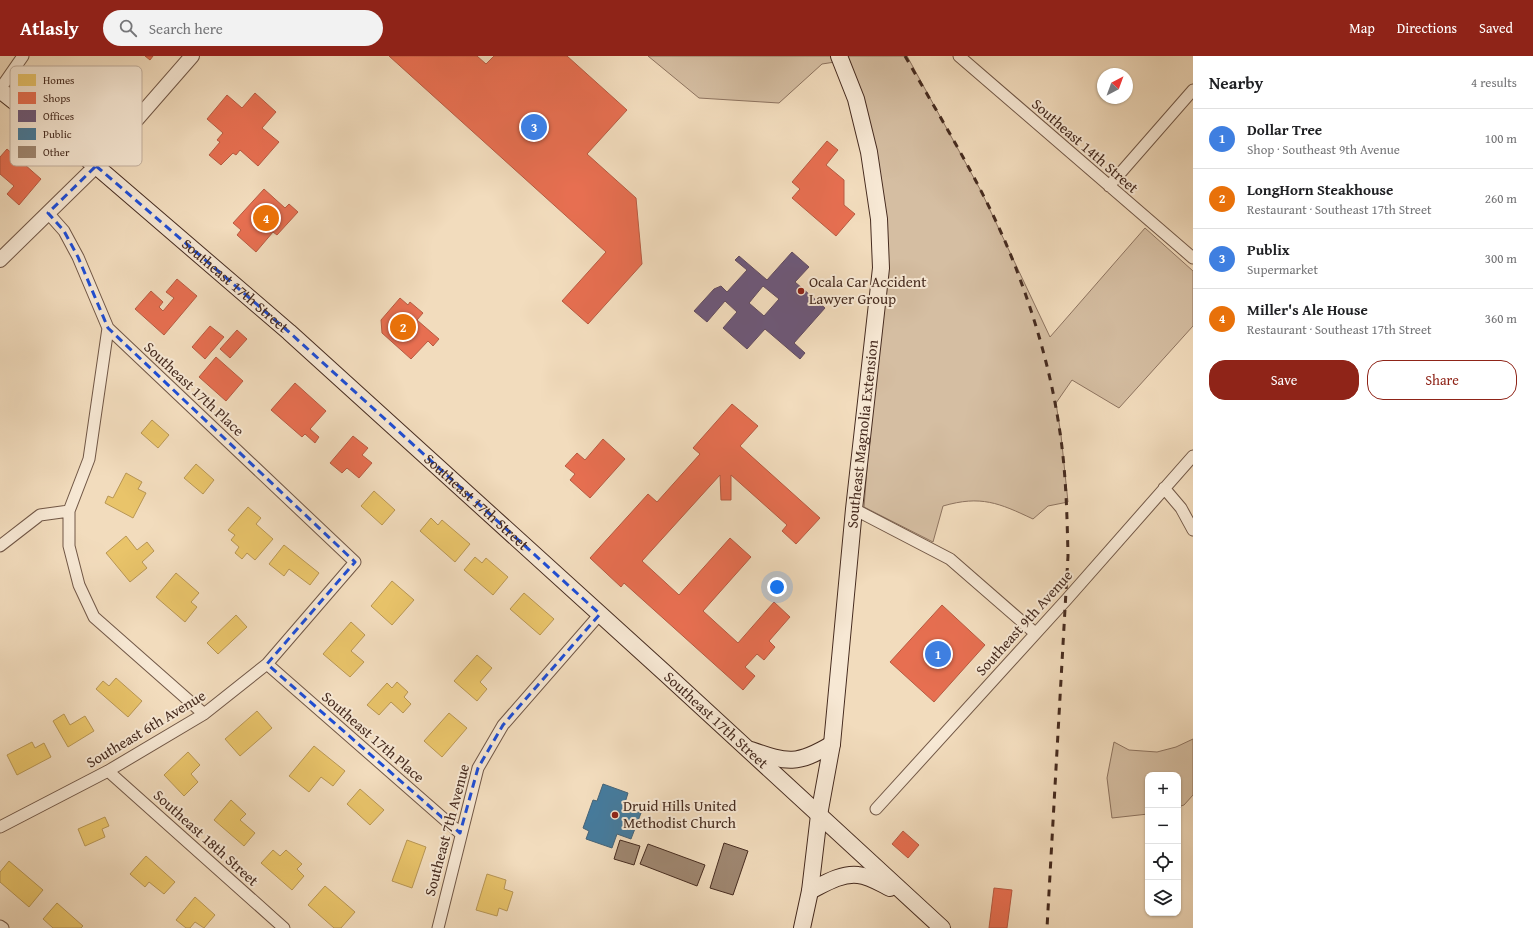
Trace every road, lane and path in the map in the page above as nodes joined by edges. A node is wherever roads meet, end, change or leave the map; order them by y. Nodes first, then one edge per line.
1 (23, 56) edge
2 (192, 56) edge
3 (839, 56) edge
4 (959, 56) edge
5 (16, 66) edge
6 (10, 75) edge
7 (0, 89) edge
8 (1193, 90) edge
9 (10, 97) edge
10 (142, 113) edge
11 (96, 166) joint
12 (1109, 186) junction
13 (48, 213) junction
14 (1193, 258) edge
15 (0, 260) edge
16 (108, 328) junction
17 (1193, 456) edge
18 (1164, 488) junction
19 (854, 509) junction
20 (69, 510) junction
21 (1193, 530) edge
22 (0, 546) edge
23 (355, 562) joint
24 (600, 614) junction
25 (1036, 633) junction
26 (267, 664) junction
27 (204, 714) junction
28 (832, 744) junction
29 (746, 748) junction
30 (108, 771) junction
31 (876, 810) dead end
32 (819, 815) junction
33 (0, 827) edge
34 (460, 833) junction
35 (810, 891) junction
36 (905, 895) junction
37 (0, 926) edge
38 (3, 928) edge
39 (284, 928) edge
40 (438, 928) edge
41 (802, 928) edge
42 (942, 928) edge

1 - 5 street
2 - 10 street
3 - 19 main road, Southeast Magnolia Extension
4 - 12 street, Southeast 14th Street
6 - 7 street
7 - 9 main road, Southeast 17th Street
8 - 12 street
11 - 13 street
11 - 24 main road, Southeast 17th Street
12 - 14 street, Southeast 14th Street
13 - 15 street
13 - 16 street, Southeast 17th Place
16 - 20 street
16 - 23 street, Southeast 17th Place
17 - 18 street, Southeast 9th Avenue
18 - 21 street
18 - 25 street, Southeast 9th Avenue
19 - 25 street
19 - 28 main road, Southeast Magnolia Extension
20 - 22 street
20 - 27 street
23 - 26 street, Southeast 6th Avenue
24 - 29 main road, Southeast 17th Street
24 - 34 street, Southeast 7th Avenue
25 - 31 street, Southeast 9th Avenue
26 - 27 street, Southeast 6th Avenue
26 - 34 street, Southeast 17th Place
27 - 30 street, Southeast 6th Avenue
28 - 29 main road
28 - 32 main road, Southeast Magnolia Extension
29 - 32 main road, Southeast 17th Street
30 - 33 street, Southeast 6th Avenue
30 - 39 street, Southeast 18th Street
32 - 35 main road, Southeast Magnolia Extension
32 - 36 main road, Southeast 17th Street
34 - 40 street, Southeast 7th Avenue
35 - 36 main road
35 - 41 main road, Southeast Magnolia Extension
36 - 42 main road, Southeast 17th Street
37 - 38 street

